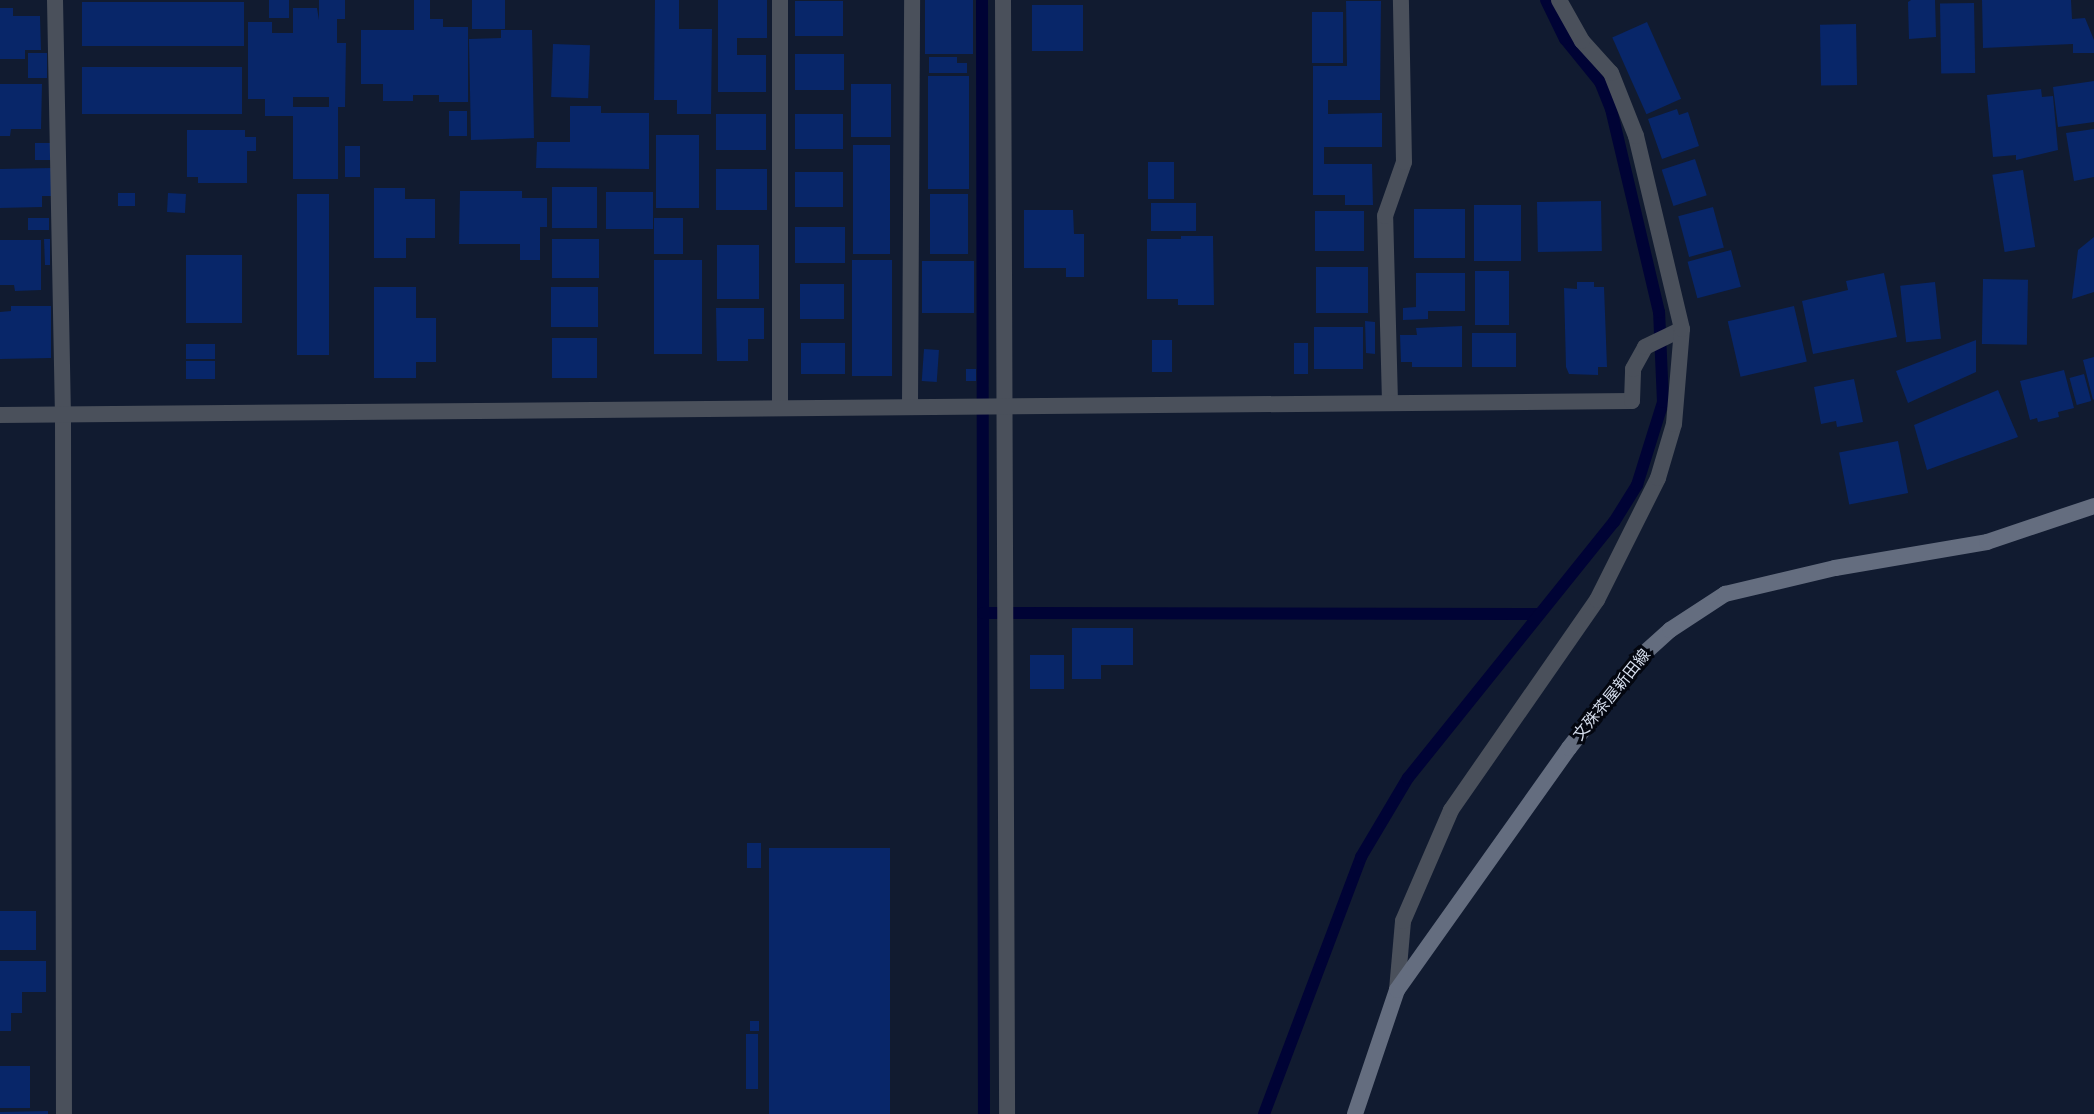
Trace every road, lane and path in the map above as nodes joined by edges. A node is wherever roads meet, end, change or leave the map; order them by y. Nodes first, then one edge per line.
1 (55, 0) edge
2 (780, 0) edge
3 (912, 0) edge
4 (1003, 0) edge
5 (1401, 0) edge
6 (1559, 0) edge
7 (1682, 329) junction
8 (1390, 402) junction
9 (1002, 403) junction
10 (910, 405) junction
11 (780, 406) junction
12 (0, 415) edge
13 (63, 415) junction
14 (2094, 506) edge
15 (1397, 990) junction
16 (64, 1114) edge
17 (1007, 1114) edge
18 (1355, 1114) edge

1 - 13 street
2 - 11 street
3 - 10 street
4 - 9 street
5 - 8 street
6 - 7 street
7 - 8 street
7 - 15 street
8 - 9 street
9 - 10 street
9 - 17 street
10 - 11 street
11 - 13 street
12 - 13 street
13 - 16 street
14 - 15 main road, 文殊茶屋新田線
15 - 18 main road, 文殊茶屋新田線

